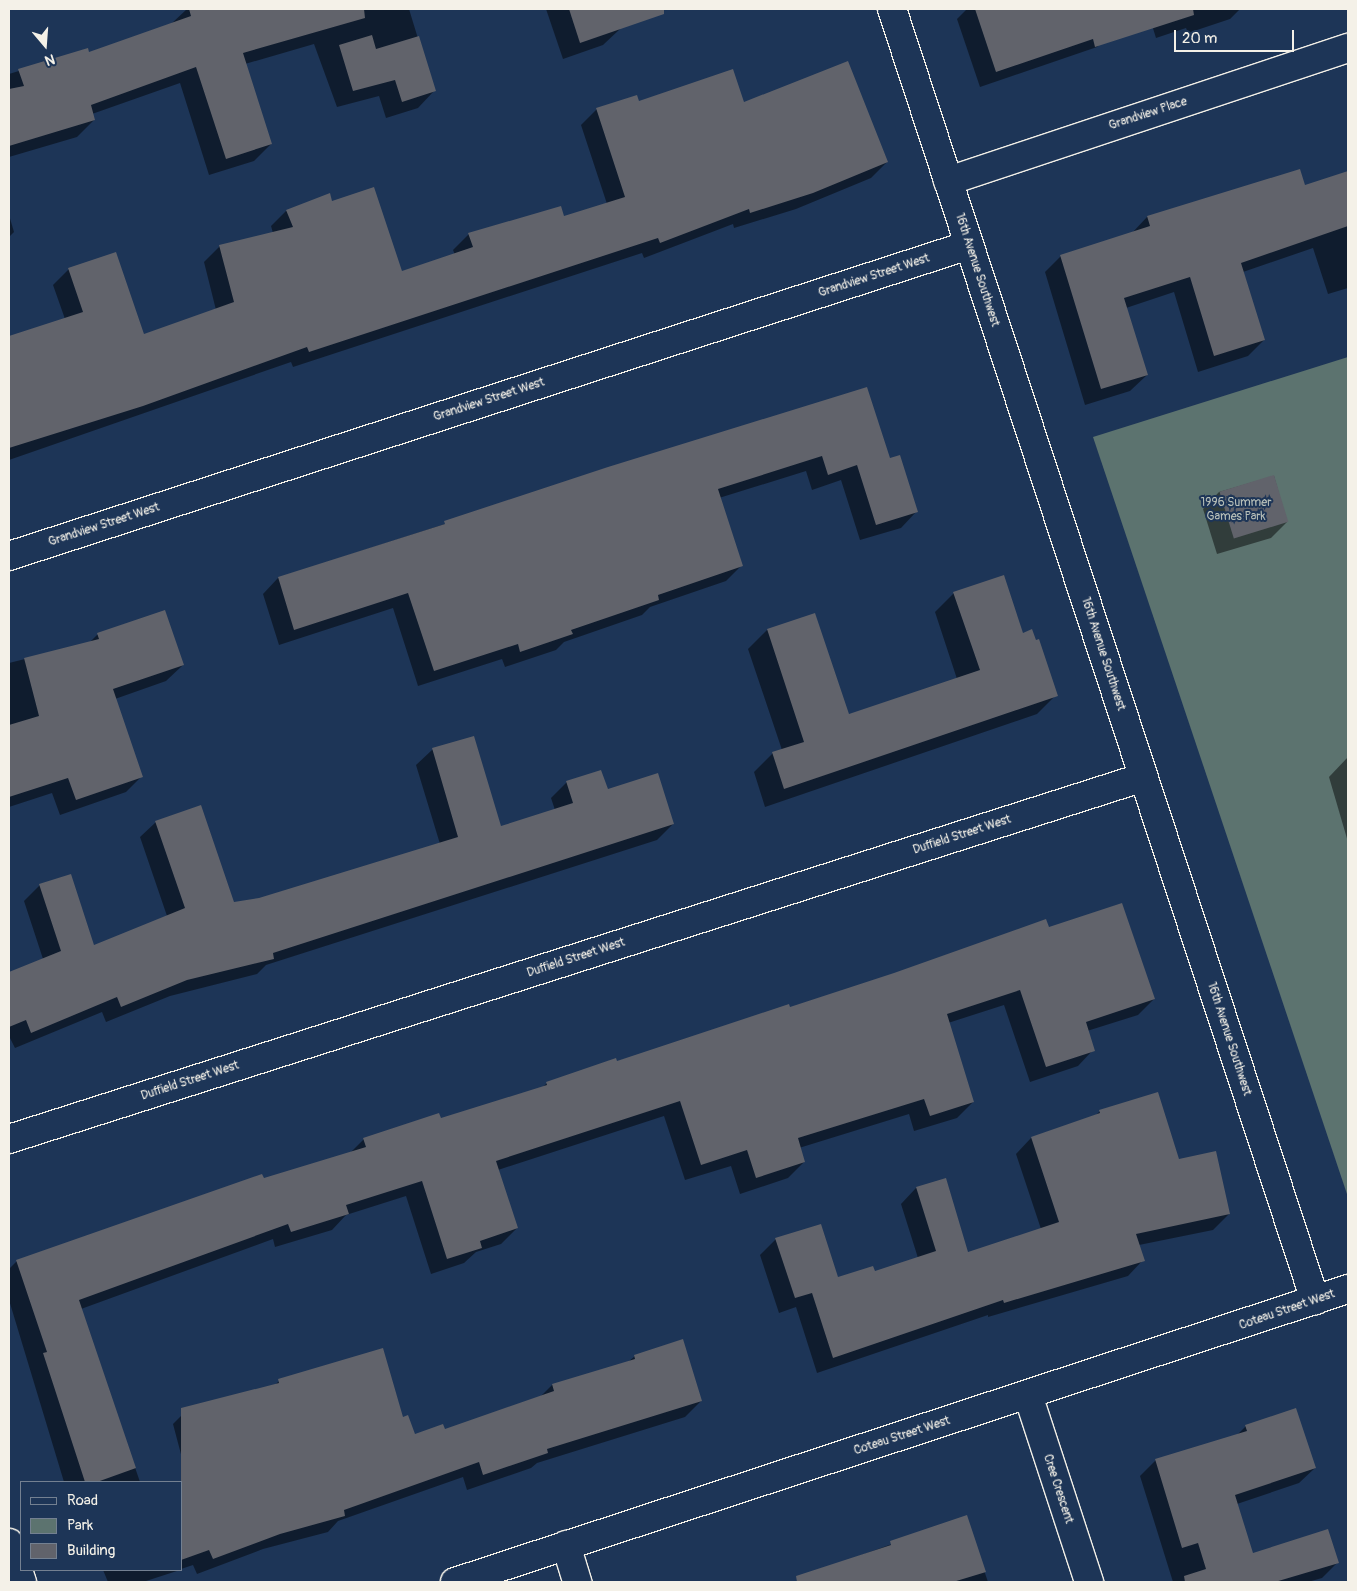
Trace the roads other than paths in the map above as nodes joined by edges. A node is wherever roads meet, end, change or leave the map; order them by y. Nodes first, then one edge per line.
1 (892, 9) edge
2 (1348, 48) edge
3 (948, 181) junction
4 (969, 245) junction
5 (9, 556) edge
6 (1144, 777) junction
7 (9, 1139) edge
8 (1348, 1289) edge
9 (1314, 1300) junction
10 (1028, 1395) junction
11 (9, 1543) edge
12 (566, 1545) junction
13 (22, 1582) edge
14 (455, 1582) edge
15 (577, 1582) edge
16 (1089, 1582) edge

1 - 3 street, 16th Avenue Southwest
2 - 3 street, Grandview Place
3 - 4 street, 16th Avenue Southwest
4 - 5 street, Grandview Street West
4 - 6 street, 16th Avenue Southwest
6 - 7 street, Duffield Street West
6 - 9 street, 16th Avenue Southwest
8 - 9 street, Coteau Street West
9 - 10 street, Coteau Street West
10 - 12 street, Coteau Street West
10 - 16 street, Cree Crescent
11 - 13 street
12 - 14 street, Coteau Street West
12 - 15 street

